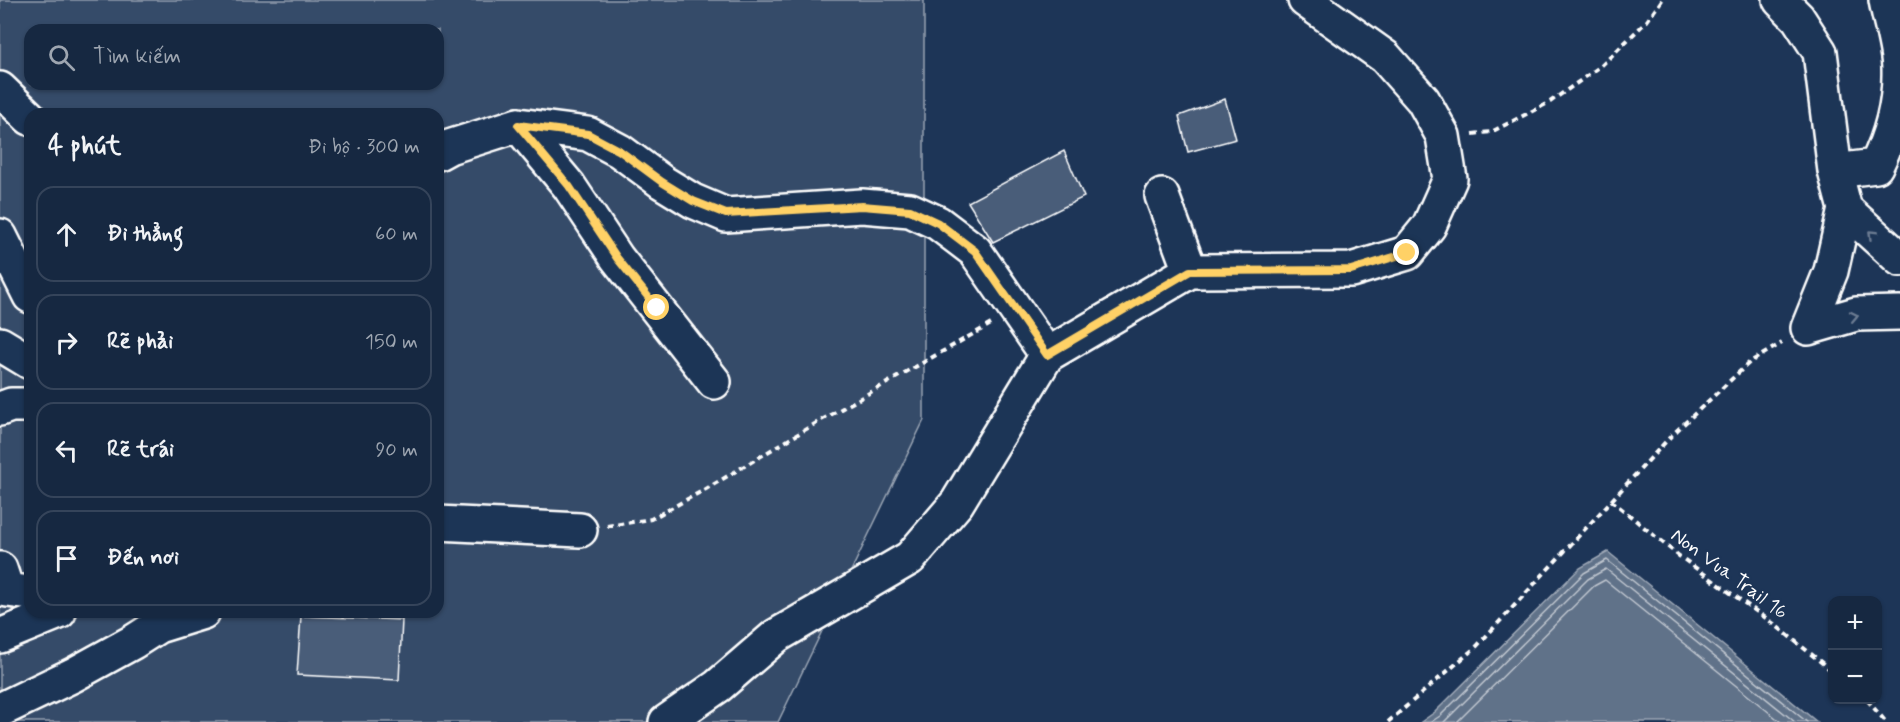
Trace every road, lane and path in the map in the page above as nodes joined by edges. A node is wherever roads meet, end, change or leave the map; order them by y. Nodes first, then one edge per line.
1 (1305, 0) edge
2 (1662, 0) edge
3 (1780, 0) edge
4 (1886, 0) edge
5 (0, 89) edge
6 (24, 112) edge
7 (518, 125) junction
8 (1443, 136) junction
9 (444, 150) edge
10 (1835, 171) junction
11 (1162, 196) dead end
12 (1845, 208) junction
13 (0, 236) edge
14 (1900, 259) edge
15 (1190, 271) junction
16 (24, 284) edge
17 (1016, 311) junction
18 (1900, 313) edge
19 (1808, 328) junction
20 (0, 344) edge
21 (1047, 355) junction
22 (24, 358) edge
23 (714, 381) dead end
24 (24, 405) edge
25 (0, 409) edge
26 (1611, 500) junction
27 (444, 523) edge
28 (580, 530) joint
29 (0, 569) edge
30 (24, 592) edge
31 (44, 618) edge
32 (184, 618) edge
33 (0, 636) edge
34 (1828, 667) edge
35 (1871, 704) edge
36 (0, 710) edge
37 (666, 722) edge
38 (1388, 722) edge
39 (1886, 722) edge

1 - 8 street
2 - 8 path
3 - 10 street
4 - 10 street
5 - 6 street
7 - 9 street
7 - 17 street
7 - 23 street
8 - 15 street
10 - 12 street
11 - 15 street
14 -> 12 street
12 - 19 street
13 - 16 street
15 - 21 street
17 - 21 street
17 - 28 path
19 -> 18 street
19 - 26 path
20 - 22 street
21 - 37 street
24 - 25 street
26 - 34 path, Non Vua Trail 16
26 - 38 path
27 - 28 street
29 - 30 street
31 - 33 street
32 - 36 street
35 - 39 path

